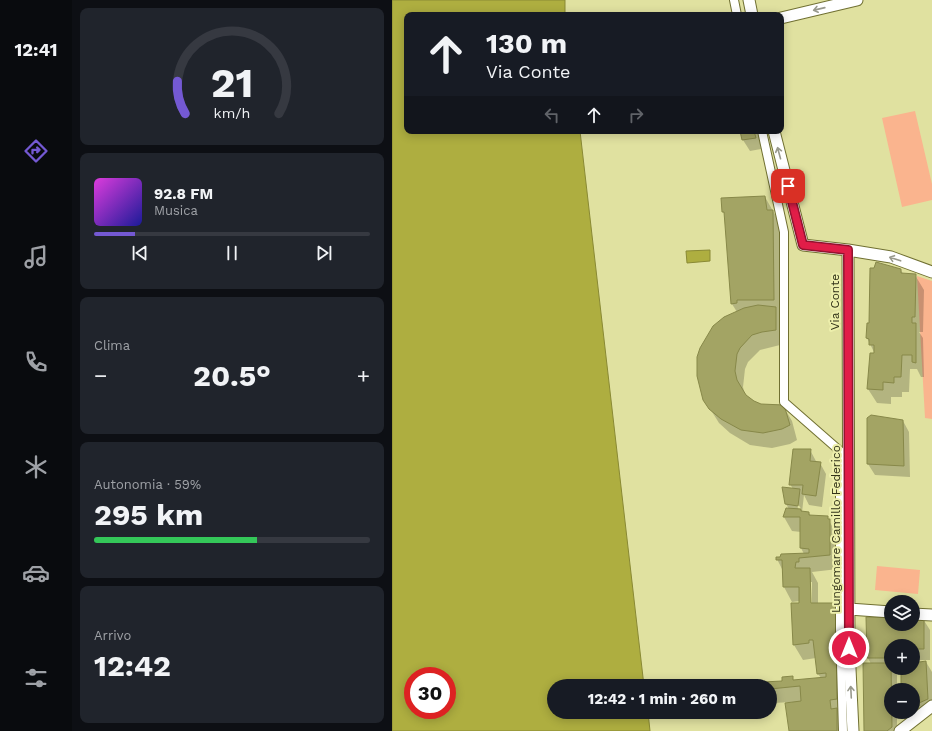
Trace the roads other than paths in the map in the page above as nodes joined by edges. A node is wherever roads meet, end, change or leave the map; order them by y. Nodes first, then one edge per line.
1 (734, 0) edge
2 (749, 0) edge
3 (857, 0) edge
4 (736, 12) edge
5 (751, 12) edge
6 (784, 17) edge
7 (763, 134) edge
8 (775, 134) edge
9 (848, 250) junction
10 (932, 272) edge
11 (849, 399) joint
12 (849, 609) junction
13 (884, 612) edge
14 (920, 614) edge
15 (932, 615) edge
16 (932, 706) edge
17 (843, 731) edge
18 (853, 731) edge
19 (900, 731) edge

1 - 4 street
2 - 5 street
3 -> 6 street
7 - 17 street
9 -> 8 street
10 -> 9 street
9 - 11 street, Via Conte
11 - 12 street, Lungomare Camillo Federico
12 - 13 street
18 -> 12 street, Lungomare Camillo Federico
14 - 15 street
16 - 19 street

